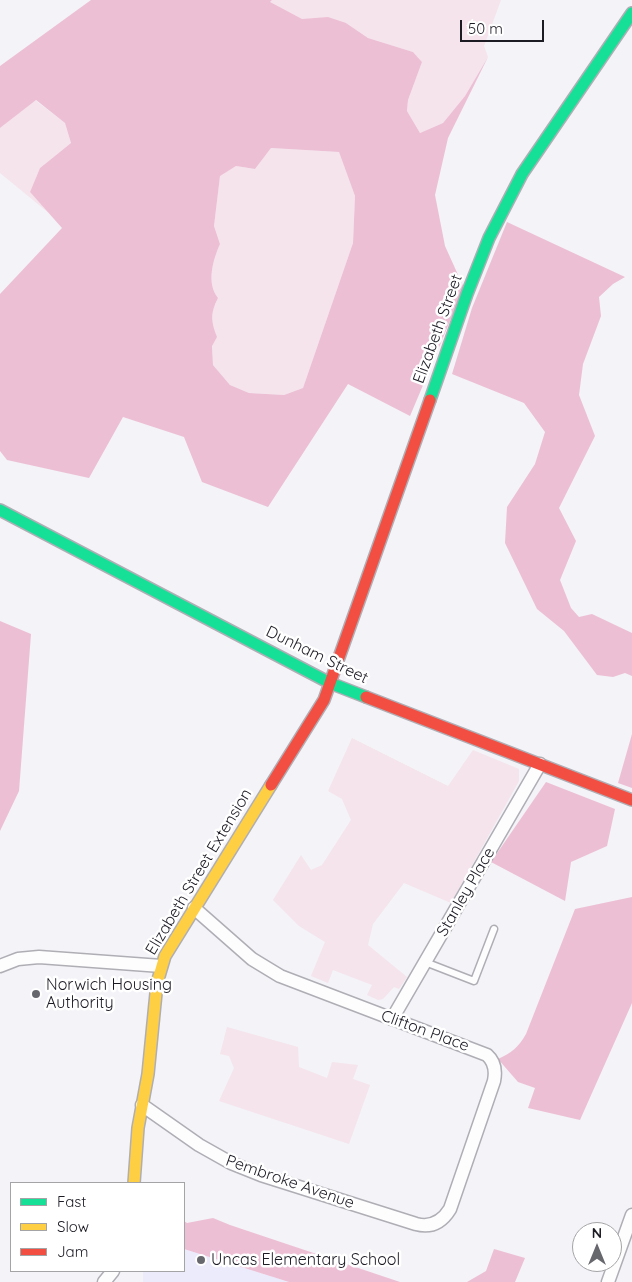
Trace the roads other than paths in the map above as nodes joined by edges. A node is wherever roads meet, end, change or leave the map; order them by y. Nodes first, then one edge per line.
1 (632, 13) edge
2 (0, 510) edge
3 (330, 683) junction
4 (540, 764) junction
5 (632, 800) edge
6 (194, 908) junction
7 (494, 929) dead end
8 (425, 962) junction
9 (0, 966) edge
10 (161, 966) junction
11 (392, 1019) junction
12 (142, 1105) junction
13 (134, 1182) edge
14 (632, 1216) edge
15 (421, 1226) joint
16 (112, 1272) edge
17 (104, 1282) edge
18 (608, 1282) edge

1 - 3 street, Elizabeth Street
2 - 3 street, Dunham Street
3 - 4 street, Dunham Street
3 - 6 street, Elizabeth Street Extension
4 - 5 street, Dunham Street
4 - 8 street, Stanley Place
6 - 10 street, Elizabeth Street Extension
6 - 11 street, Clifton Place
7 - 8 lane
8 - 11 street, Stanley Place
9 - 10 street
10 - 12 street, Elizabeth Street Extension
11 - 15 street, Clifton Place
12 - 13 street, Elizabeth Street Extension
12 - 15 street, Pembroke Avenue
14 - 18 street
16 - 17 street

